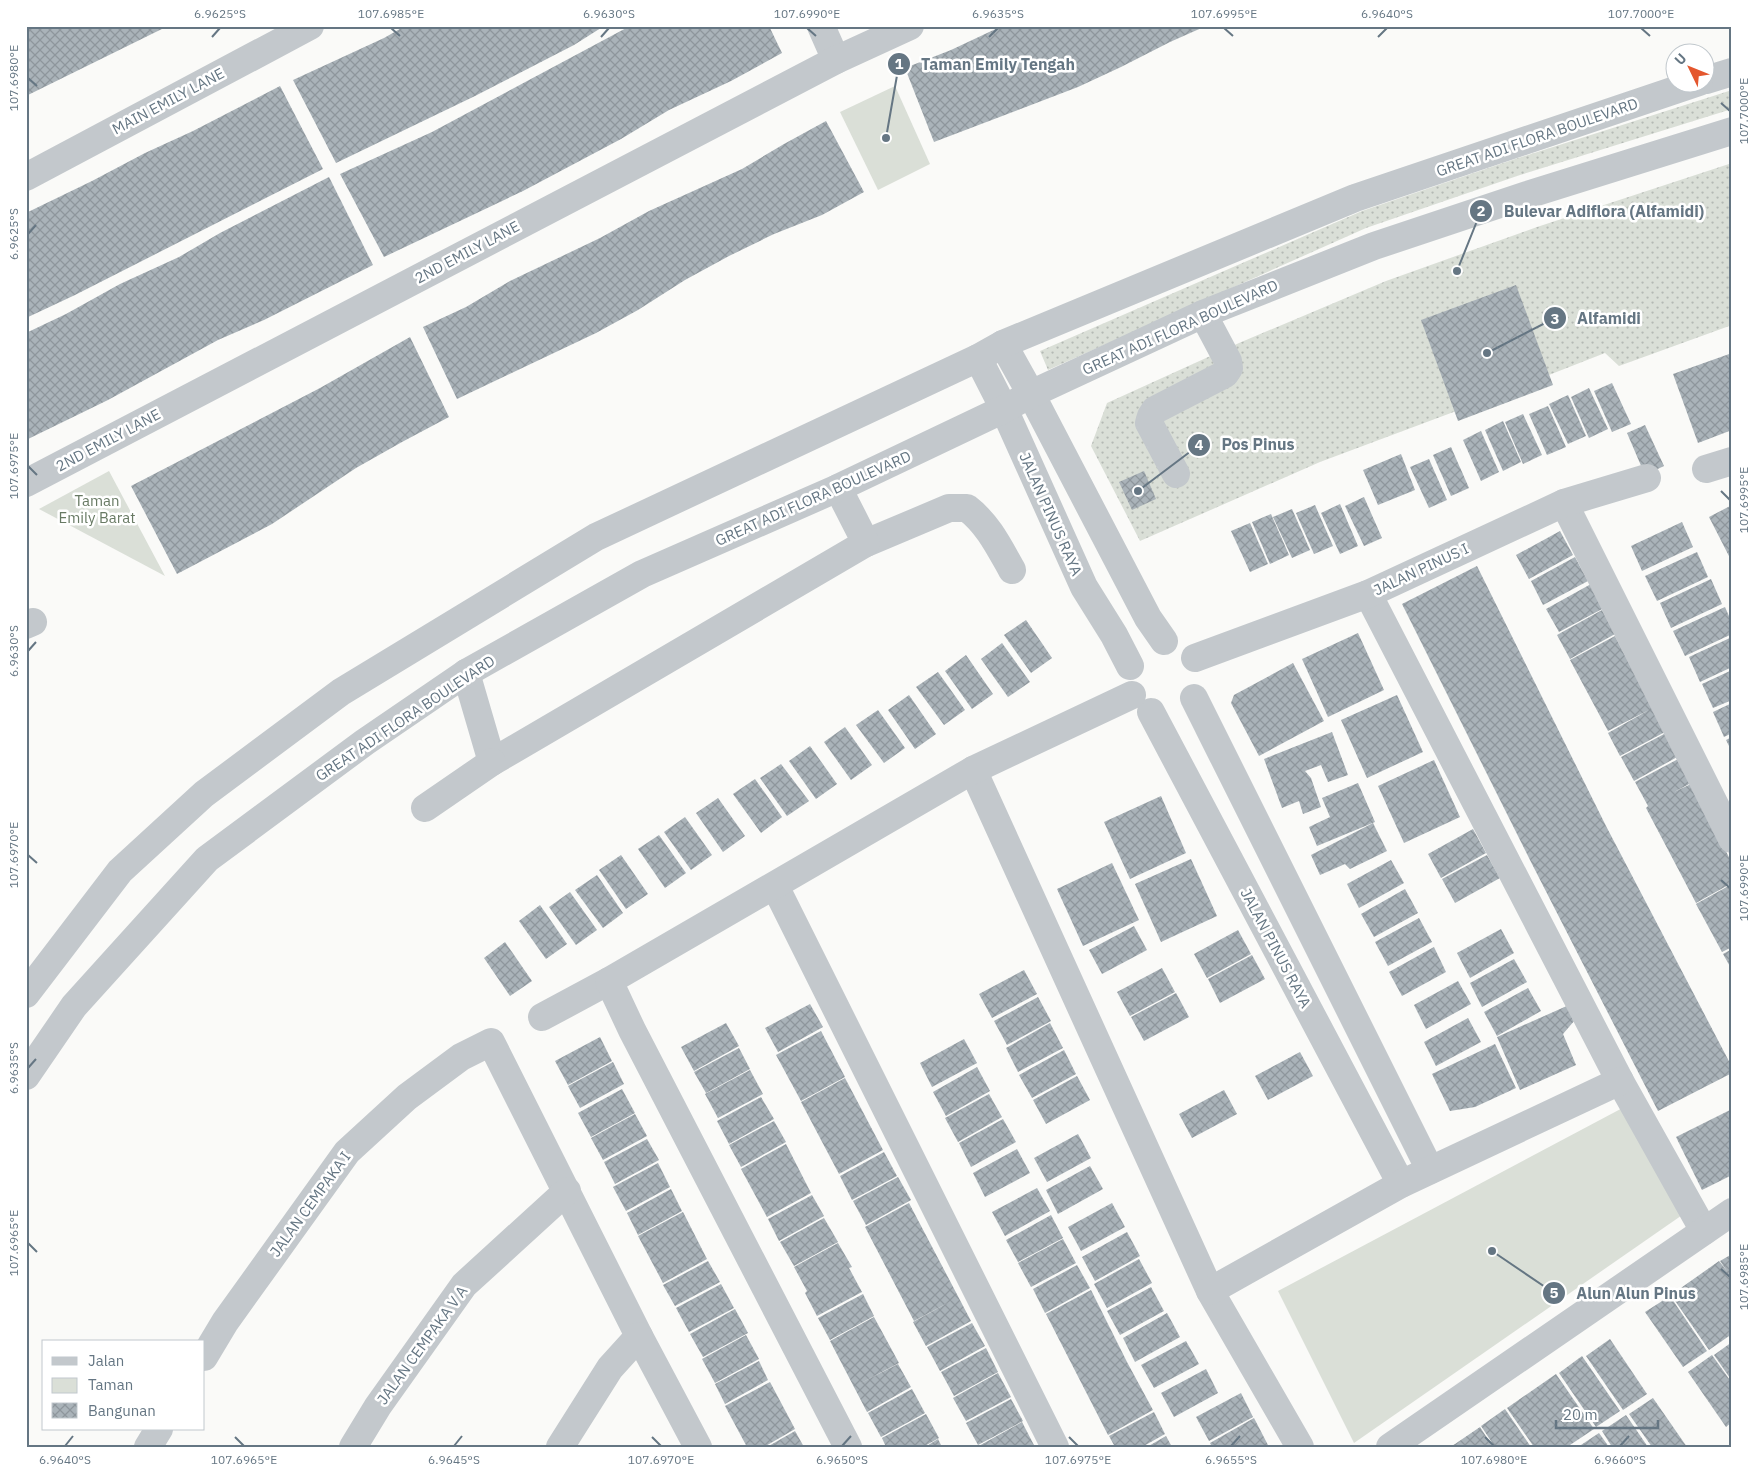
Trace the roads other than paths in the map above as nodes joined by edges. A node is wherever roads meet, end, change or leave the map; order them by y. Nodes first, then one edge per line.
1 (310, 26) edge
2 (821, 26) edge
3 (910, 26) edge
4 (836, 60) junction
5 (1732, 72) edge
6 (1716, 77) edge
7 (1669, 92) edge
8 (1732, 131) edge
9 (26, 177) edge
10 (1203, 314) junction
11 (1003, 344) junction
12 (978, 358) junction
13 (1032, 394) junction
14 (1004, 410) junction
15 (1732, 461) edge
16 (1706, 469) dead end
17 (1176, 474) dead end
18 (1647, 478) dead end
19 (26, 482) edge
20 (838, 488) junction
21 (1564, 503) junction
22 (866, 542) junction
23 (1012, 570) dead end
24 (1368, 594) junction
25 (1164, 641) junction
26 (1194, 658) junction
27 (1130, 666) junction
28 (466, 673) junction
29 (1194, 698) junction
30 (1141, 703) junction
31 (492, 762) junction
32 (973, 770) junction
33 (425, 808) dead end
34 (1732, 839) edge
35 (775, 886) junction
36 (609, 981) junction
37 (26, 994) edge
38 (542, 1017) dead end
39 (26, 1076) edge
40 (1620, 1081) junction
41 (1430, 1170) junction
42 (1401, 1184) junction
43 (567, 1191) junction
44 (1732, 1212) edge
45 (1704, 1231) junction
46 (1210, 1291) junction
47 (639, 1336) junction
48 (205, 1355) edge
49 (157, 1430) edge
50 (148, 1447) edge
51 (353, 1447) edge
52 (560, 1447) edge
53 (698, 1447) edge
54 (848, 1447) edge
55 (1055, 1447) edge
56 (1300, 1447) edge
57 (1390, 1447) edge

1 - 9 street, MAIN EMILY LANE
2 - 4 street
3 - 4 street, 2ND EMILY LANE
4 - 19 street, 2ND EMILY LANE
5 - 6 street
7 - 11 street, GREAT ADI FLORA BOULEVARD
8 - 10 street, GREAT ADI FLORA BOULEVARD
10 - 13 street, GREAT ADI FLORA BOULEVARD
10 - 17 street
11 - 12 street, GREAT ADI FLORA BOULEVARD
11 - 13 street
12 - 14 street, JALAN PINUS RAYA
12 - 37 street, GREAT ADI FLORA BOULEVARD
13 - 14 street, GREAT ADI FLORA BOULEVARD
13 - 25 street
14 - 20 street, GREAT ADI FLORA BOULEVARD
14 - 27 street, JALAN PINUS RAYA
15 - 16 street
18 - 21 street, JALAN PINUS I
20 - 22 street
20 - 28 street, GREAT ADI FLORA BOULEVARD
21 - 24 street, JALAN PINUS I
21 - 34 street
22 - 23 street
22 - 31 street
24 - 26 street, JALAN PINUS I
24 - 40 street
25 - 26 street
25 - 27 street
26 - 29 street
27 - 30 street
28 - 31 street
28 - 39 street, GREAT ADI FLORA BOULEVARD
29 - 30 street
29 - 41 street
30 - 32 street
30 - 42 street, JALAN PINUS RAYA
31 - 33 street
32 - 35 street
32 - 46 street
35 - 36 street
35 - 55 street
36 - 38 street
36 - 54 street
40 - 41 street
40 - 45 street
41 - 42 street
42 - 46 street
43 - 47 street
43 - 48 street, JALAN CEMPAKA I
43 - 51 street, JALAN CEMPAKA V A
44 - 45 street
45 - 57 street
46 - 56 street
47 - 52 street
47 - 53 street
49 - 50 street

